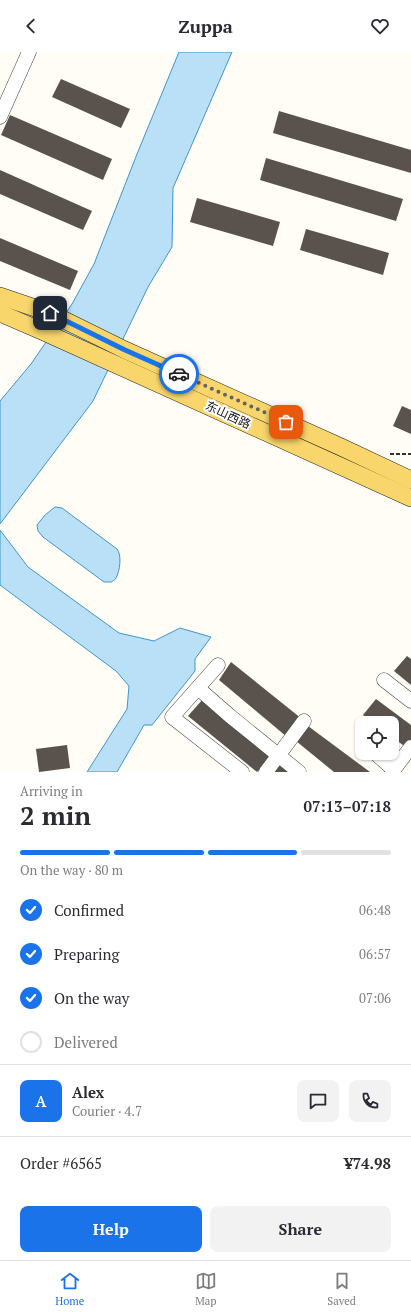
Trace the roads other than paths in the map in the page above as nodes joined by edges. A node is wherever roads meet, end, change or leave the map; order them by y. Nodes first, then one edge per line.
1 (29, 52) edge
2 (0, 117) edge
3 (0, 296) edge
4 (0, 313) edge
5 (411, 480) edge
6 (411, 498) edge
7 (218, 665) dead end
8 (384, 680) dead end
9 (199, 689) junction
10 (411, 701) edge
11 (304, 721) dead end
12 (411, 747) edge
13 (279, 755) junction
14 (382, 760) edge
15 (393, 771) edge
16 (242, 772) edge
17 (266, 772) edge
18 (299, 772) edge

1 - 2 street
3 - 5 main road, 东山西路
4 - 6 main road, 东山西路
7 - 9 street
8 - 10 street
9 - 13 street
9 - 16 street
11 - 13 street
12 - 15 street
13 - 17 street
13 - 18 street
14 - 15 street

